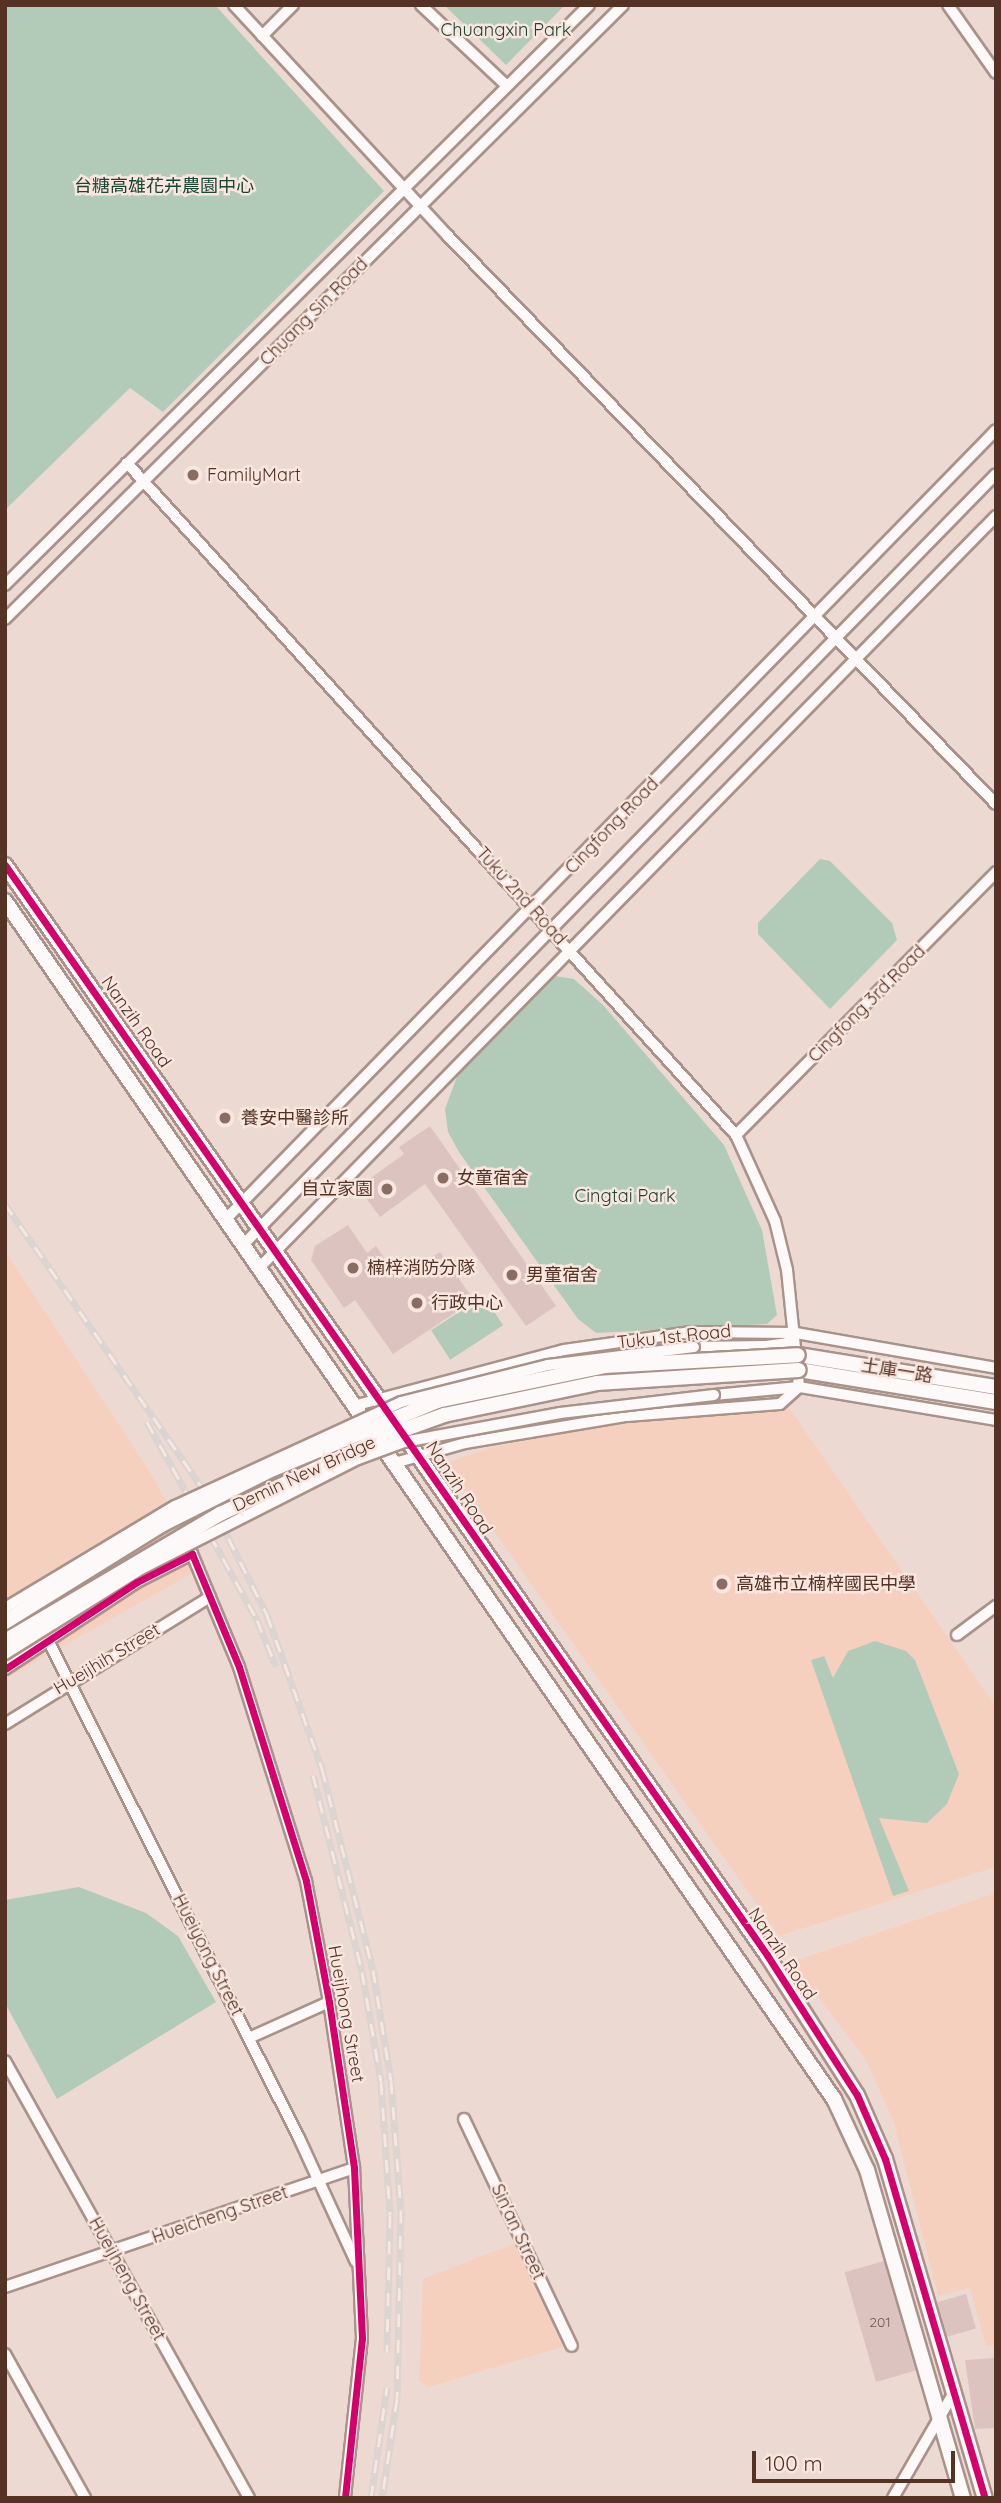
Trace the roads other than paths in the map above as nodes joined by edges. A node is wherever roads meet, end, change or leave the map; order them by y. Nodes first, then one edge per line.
1 (234, 5) edge
2 (293, 5) edge
3 (421, 5) edge
4 (589, 5) edge
5 (623, 5) edge
6 (948, 5) edge
7 (262, 36) junction
8 (996, 73) edge
9 (507, 86) junction
10 (404, 189) junction
11 (420, 207) junction
12 (996, 430) edge
13 (127, 463) junction
14 (996, 474) edge
15 (144, 482) junction
16 (996, 516) edge
17 (5, 585) edge
18 (815, 618) junction
19 (5, 619) edge
20 (836, 639) junction
21 (855, 659) junction
22 (996, 804) edge
23 (5, 865) edge
24 (996, 872) edge
25 (5, 901) edge
26 (531, 908) junction
27 (552, 931) junction
28 (572, 952) junction
29 (736, 1135) junction
30 (244, 1202) junction
31 (226, 1219) junction
32 (262, 1229) junction
33 (244, 1244) junction
34 (278, 1251) junction
35 (260, 1267) junction
36 (796, 1334) junction
37 (798, 1362) junction
38 (996, 1368) edge
39 (799, 1387) junction
40 (996, 1387) edge
41 (380, 1398) junction
42 (996, 1402) edge
43 (357, 1405) junction
44 (996, 1420) edge
45 (418, 1454) junction
46 (398, 1462) junction
47 (210, 1597) junction
48 (996, 1606) edge
49 (5, 1608) edge
50 (5, 1622) edge
51 (957, 1635) dead end
52 (5, 1640) edge
53 (50, 1644) junction
54 (5, 1654) edge
55 (5, 1669) edge
56 (68, 1681) junction
57 (5, 1724) edge
58 (329, 2002) junction
59 (249, 2038) junction
60 (5, 2061) edge
61 (464, 2119) dead end
62 (354, 2168) junction
63 (320, 2181) junction
64 (112, 2253) junction
65 (358, 2268) junction
66 (5, 2287) edge
67 (572, 2346) dead end
68 (5, 2354) edge
69 (953, 2395) junction
70 (939, 2415) junction
71 (85, 2498) edge
72 (249, 2498) edge
73 (345, 2498) edge
74 (893, 2498) edge
75 (964, 2498) edge
76 (985, 2498) edge

1 - 7 street
2 - 7 street
3 - 9 street
4 - 9 street, Chuang Sin Road
5 - 11 street, Chuang Sin Road
6 - 8 street
7 - 10 street
9 - 10 street, Chuang Sin Road
10 - 11 street
10 - 13 street, Chuang Sin Road
11 - 15 street, Chuang Sin Road
11 - 18 street
12 - 18 street, Cingfong Road
13 - 15 street, Tuku 2nd Road
13 - 17 street, Chuang Sin Road
14 - 20 street, Cingfong Road
15 - 19 street, Chuang Sin Road
15 - 26 street, Tuku 2nd Road
16 - 21 street
18 - 20 street
18 - 26 street, Cingfong Road
20 - 21 street
20 - 27 street, Cingfong Road
21 - 22 street
21 - 28 street
23 - 30 street, Nanzih Road
24 - 29 street, Cingfong 3rd Road
25 - 31 street
26 - 27 street, Tuku 2nd Road
26 - 30 street, Cingfong Road
27 - 28 street, Tuku 2nd Road
27 - 32 street, Cingfong Road
28 - 29 street, Tuku 2nd Road
28 - 34 street
29 - 36 street, Tuku 2nd Road
30 - 31 street, Cingfong Road
30 - 32 street, Nanzih Road
31 - 33 street
32 - 33 street, Cingfong Road
32 - 34 street, Nanzih Road
33 - 35 street
34 - 35 street
34 - 41 street, Nanzih Road
35 - 43 street
36 - 37 street, Tuku 2nd Road
36 - 38 street, Tuku 1st Road
36 - 41 street, Tuku 1st Road
36 - 49 street, bridge
37 - 39 street, Tuku 2nd Road
37 - 40 street, 土庫一路
37 - 42 street, 土庫一路
37 - 50 street, Demin New Bridge, bridge
37 - 52 street, Demin New Bridge, bridge
39 - 44 street
39 - 45 street
39 - 54 street, bridge
41 - 43 street, Tuku 1st Road
41 - 45 street, Nanzih Road
43 - 46 street
45 - 46 street
45 - 69 street, Nanzih Road
46 - 70 street
47 - 53 street, Hueijhong Street
47 - 56 street, Hueijhih Street
47 - 58 street, Hueijhong Street
48 - 51 street
53 - 55 street
53 - 56 street, Hueiyong Street
56 - 57 street, Hueijhih Street
56 - 59 street, Hueiyong Street
58 - 59 street
58 - 62 street, Hueijhong Street
59 - 63 street, Hueiyong Street
60 - 64 street, Hueijheng Street
61 - 67 street, Sin'an Street
62 - 63 street, Hueicheng Street
62 - 65 street, Hueijhong Street
63 - 64 street, Hueicheng Street
63 - 65 street, Hueiyong Street
64 - 66 street, Hueicheng Street
64 - 72 street, Hueijheng Street
65 - 73 street, Hueijhong Street
68 - 71 street
69 - 70 street
69 - 76 street, Nanzih Road
70 - 74 street
70 - 75 street

